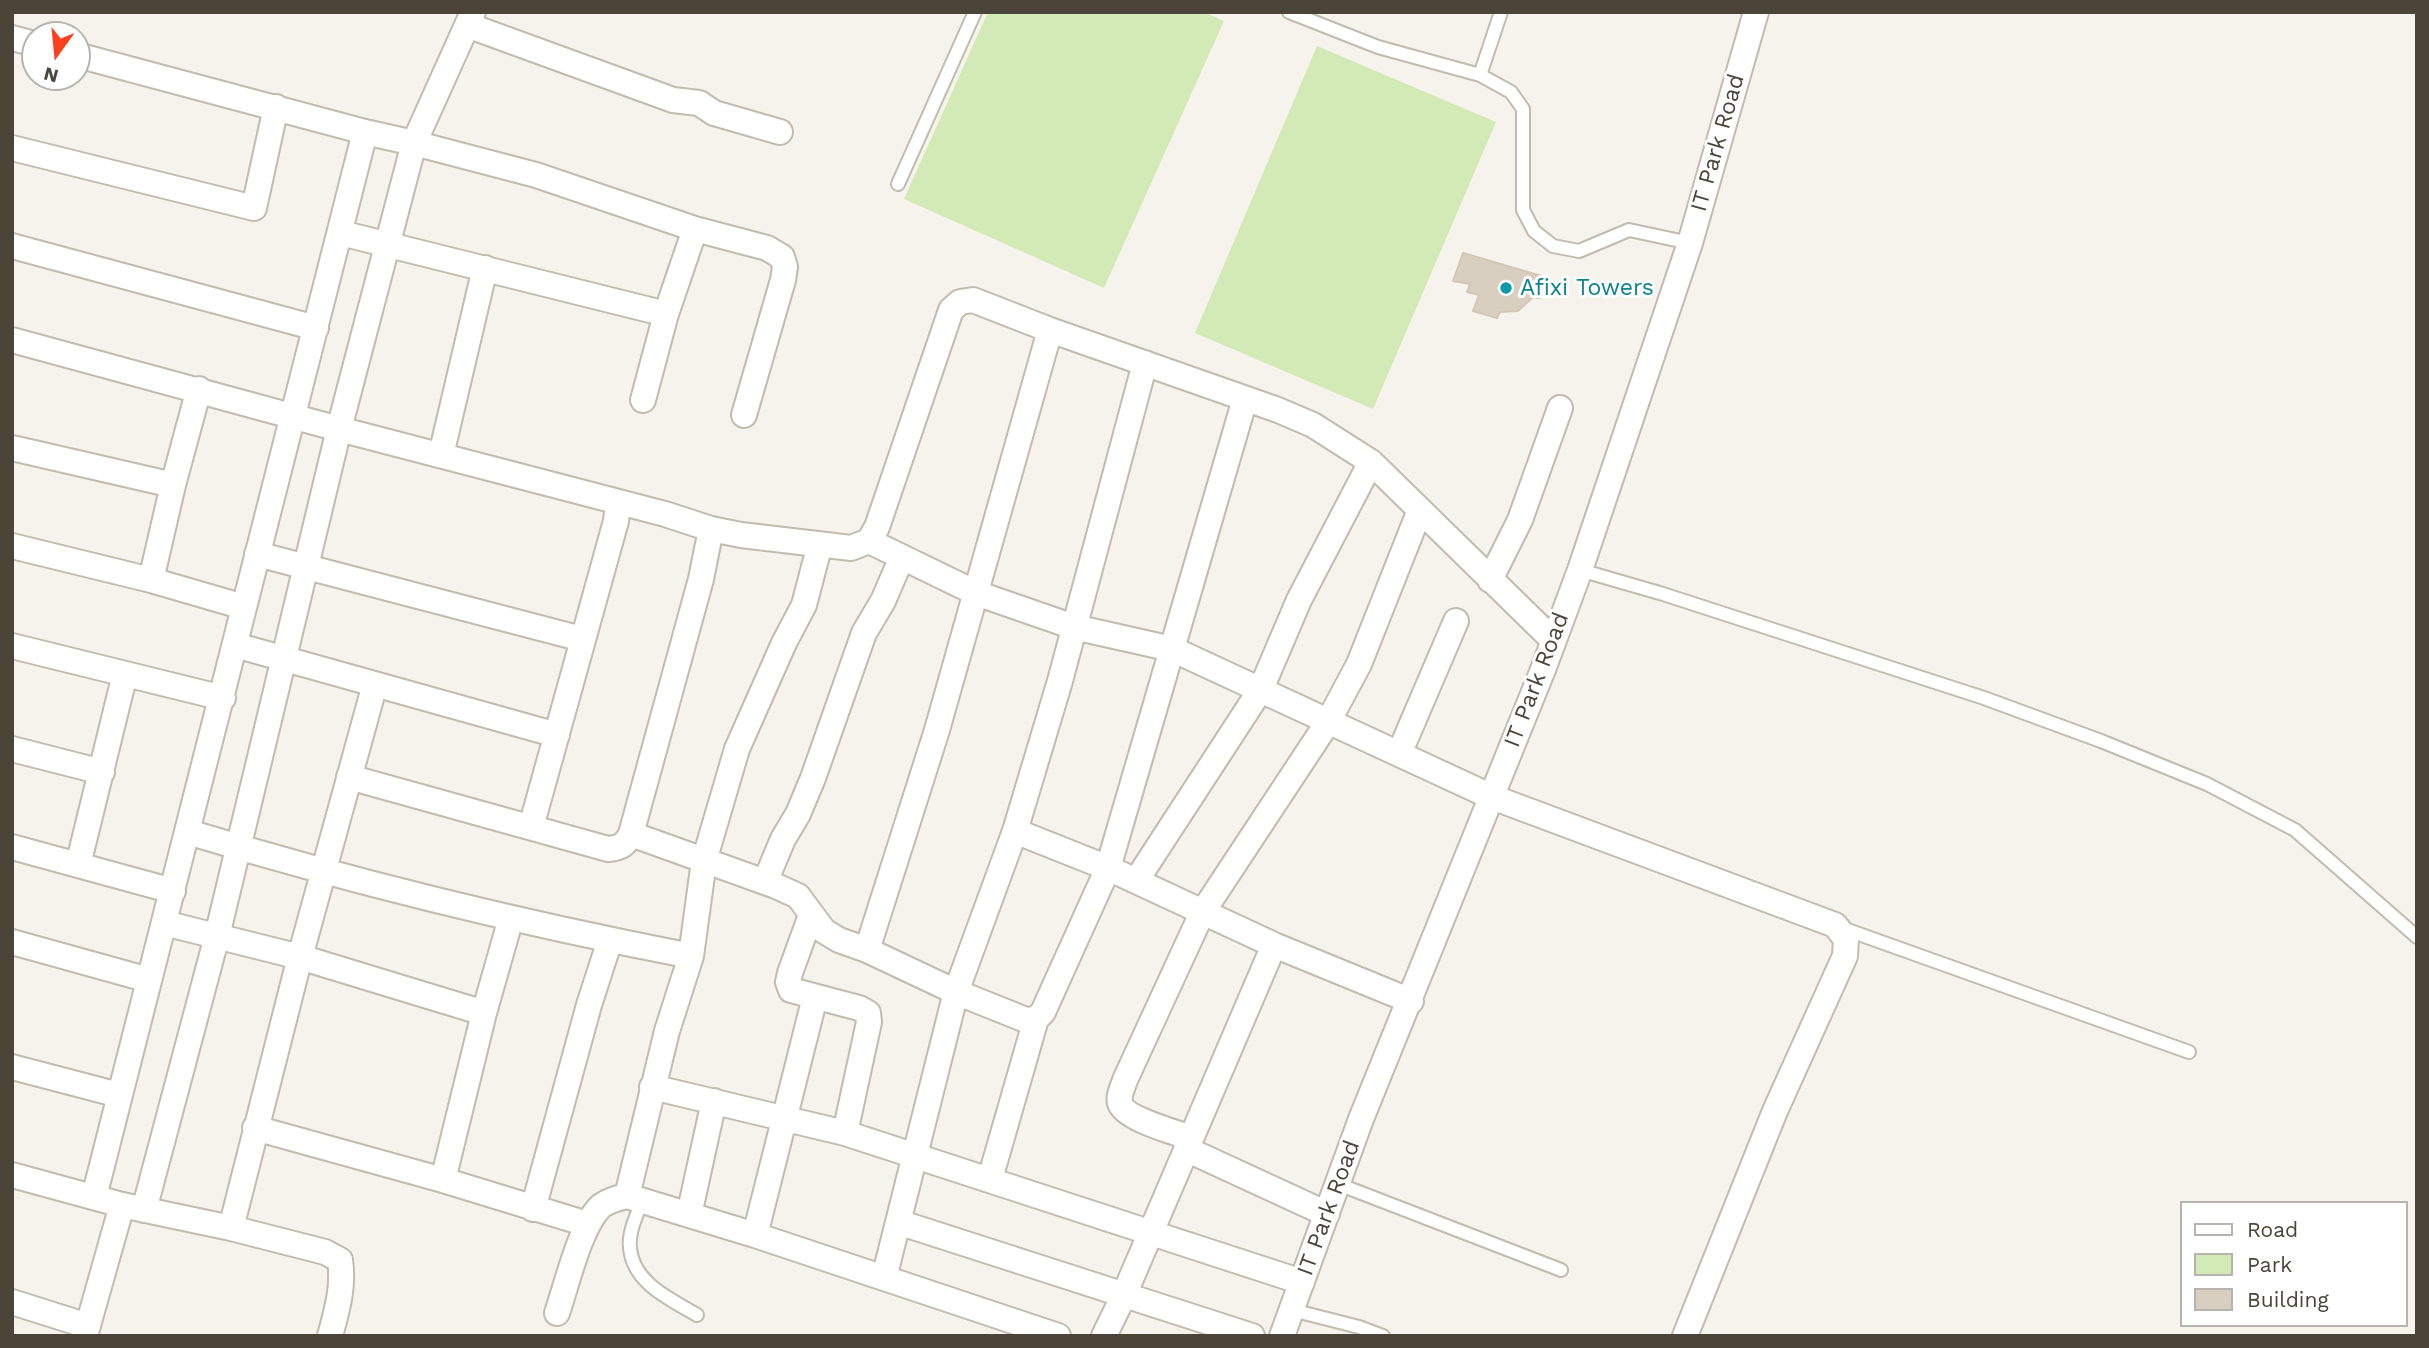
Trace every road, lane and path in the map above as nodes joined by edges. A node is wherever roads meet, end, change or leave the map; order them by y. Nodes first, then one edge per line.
1 (975, 12) edge
2 (1289, 12) edge
3 (1501, 12) edge
4 (1756, 12) edge
5 (470, 19) edge
6 (91, 59) edge
7 (1480, 75) junction
8 (276, 107) junction
9 (365, 132) junction
10 (780, 132) dead end
11 (414, 143) junction
12 (12, 148) edge
13 (898, 184) dead end
14 (695, 229) junction
15 (341, 233) junction
16 (388, 243) junction
17 (1690, 243) junction
18 (12, 246) edge
19 (485, 268) junction
20 (666, 314) junction
21 (316, 328) junction
22 (1051, 330) junction
23 (12, 340) edge
24 (1146, 363) junction
25 (199, 389) junction
26 (1245, 399) junction
27 (643, 400) dead end
28 (1560, 408) dead end
29 (295, 415) junction
30 (744, 415) dead end
31 (339, 429) junction
32 (12, 448) edge
33 (441, 455) junction
34 (1371, 462) junction
35 (173, 485) junction
36 (618, 503) junction
37 (1420, 510) junction
38 (711, 528) junction
39 (869, 541) junction
40 (820, 544) junction
41 (12, 546) edge
42 (257, 554) junction
43 (902, 557) junction
44 (305, 567) junction
45 (1580, 570) junction
46 (151, 580) junction
47 (1490, 580) junction
48 (976, 593) junction
49 (244, 607) junction
50 (1456, 621) dead end
51 (1074, 627) junction
52 (582, 639) junction
53 (1553, 640) junction
54 (235, 645) junction
55 (12, 646) edge
56 (1171, 649) junction
57 (283, 658) junction
58 (125, 674) junction
59 (375, 684) junction
60 (1261, 689) junction
61 (223, 698) junction
62 (1328, 722) junction
63 (557, 735) junction
64 (12, 749) edge
65 (1399, 754) junction
66 (102, 772) junction
67 (349, 777) junction
68 (1492, 797) junction
69 (531, 827) junction
70 (1015, 831) junction
71 (188, 832) junction
72 (631, 834) junction
73 (12, 847) edge
74 (238, 847) junction
75 (704, 861) junction
76 (78, 865) junction
77 (1108, 868) junction
78 (324, 872) junction
79 (1136, 881) junction
80 (765, 882) junction
81 (173, 891) junction
82 (1202, 912) junction
83 (811, 915) junction
84 (511, 918) junction
85 (164, 923) junction
86 (1835, 925) junction
87 (217, 936) junction
88 (2417, 937) edge
89 (610, 940) junction
90 (12, 942) edge
91 (1274, 945) junction
92 (867, 950) junction
93 (691, 956) junction
94 (300, 957) junction
95 (149, 980) junction
96 (956, 992) junction
97 (815, 997) junction
98 (1411, 1001) junction
99 (484, 1013) junction
100 (1036, 1020) junction
101 (2189, 1052) dead end
102 (12, 1067) edge
103 (652, 1087) junction
104 (119, 1096) junction
105 (714, 1101) junction
106 (784, 1119) junction
107 (256, 1128) junction
108 (845, 1133) junction
109 (1189, 1143) junction
110 (915, 1155) junction
111 (12, 1175) edge
112 (990, 1179) junction
113 (443, 1180) junction
114 (1338, 1184) junction
115 (94, 1197) junction
116 (634, 1198) junction
117 (133, 1207) junction
118 (533, 1209) junction
119 (1327, 1214) junction
120 (689, 1215) junction
121 (898, 1222) junction
122 (587, 1224) junction
123 (231, 1228) junction
124 (1151, 1232) junction
125 (755, 1235) junction
126 (1561, 1270) dead end
127 (884, 1278) junction
128 (1302, 1282) junction
129 (1124, 1295) junction
130 (12, 1302) edge
131 (1292, 1310) junction
132 (557, 1313) dead end
133 (696, 1315) dead end
134 (86, 1331) edge
135 (330, 1336) edge
136 (1058, 1336) edge
137 (1104, 1336) edge
138 (1252, 1336) edge
139 (1282, 1336) edge
140 (1383, 1336) edge
141 (1685, 1336) edge

1 - 13 lane
2 - 7 lane
3 - 7 lane
4 - 17 street, IT Park Road
5 - 10 street
5 - 11 street
6 - 8 street
7 - 17 lane
8 - 9 street
8 - 12 street
9 - 11 street
9 - 15 street
11 - 14 street
11 - 16 street
14 - 20 street
14 - 30 street
15 - 16 street
15 - 21 street
16 - 19 street
16 - 31 street
17 - 45 street, IT Park Road
18 - 21 street
19 - 20 street
19 - 33 street
20 - 27 street
21 - 29 street
22 - 24 street
22 - 39 street
22 - 48 street
23 - 25 street
24 - 26 street
24 - 51 street
25 - 29 street
25 - 35 street
26 - 34 street
26 - 56 street
28 - 47 street
29 - 31 street
29 - 42 street
31 - 33 street
31 - 44 street
32 - 35 street
33 - 36 street
34 - 37 street
34 - 60 street
35 - 46 street
36 - 38 street
36 - 52 street
37 - 47 street
37 - 62 street
38 - 40 street
38 - 72 street
39 - 40 street
39 - 43 street
40 - 75 street
41 - 46 street
42 - 44 street
42 - 49 street
43 - 48 street
43 - 80 street
44 - 52 street
44 - 57 street
45 - 53 street, IT Park Road
45 - 88 lane
46 - 49 street
47 - 53 street
48 - 51 street
48 - 92 street
49 - 54 street
50 - 65 street
51 - 56 street
51 - 70 street
52 - 63 street
53 - 68 street, IT Park Road
54 - 57 street
54 - 61 street
55 - 58 street
56 - 60 street
56 - 77 street
57 - 59 street
57 - 74 street
58 - 61 street
58 - 66 street
59 - 63 street
59 - 67 street
60 - 62 street
60 - 79 street
61 - 71 street
62 - 65 street
62 - 82 street
63 - 69 street
64 - 66 street
65 - 68 street
66 - 76 street
67 - 69 street
67 - 78 street
68 - 86 street
68 - 98 street, IT Park Road
69 - 72 street
70 - 77 street
70 - 96 street
71 - 74 street
71 - 81 street
72 - 75 street
73 - 76 street
74 - 78 street
74 - 87 street
75 - 80 street
75 - 93 street
76 - 81 street
77 - 79 street
77 - 100 street
78 - 84 street
78 - 94 street
79 - 82 street
80 - 83 street
81 - 85 street
82 - 91 street
82 - 109 street
83 - 92 street
83 - 97 street
84 - 89 street
84 - 99 street
85 - 87 street
85 - 95 street
86 - 101 lane
86 - 141 street
87 - 94 street
87 - 117 street
89 - 93 street
89 - 118 street
90 - 95 street
91 - 98 street
91 - 109 street
92 - 96 street
93 - 103 street
94 - 99 street
94 - 107 street
95 - 104 street
96 - 100 street
96 - 110 street
97 - 106 street
97 - 108 street
98 - 114 street, IT Park Road
99 - 113 street
100 - 112 street
102 - 104 street
103 - 105 street
103 - 116 street
104 - 115 street
105 - 106 street
105 - 120 street
106 - 108 street
106 - 125 street
107 - 113 street
107 - 123 street
108 - 110 street
109 - 119 street
109 - 124 street
110 - 112 street
110 - 121 street
111 - 115 street
112 - 124 street
113 - 118 street
114 - 119 street, IT Park Road
114 - 126 lane
115 - 117 street
116 - 120 street
116 - 122 street
116 - 133 lane
117 - 123 street
117 - 134 street
118 - 122 street
119 - 128 street, IT Park Road
120 - 125 street
121 - 127 street
121 - 129 street
122 - 132 street
123 - 135 street
124 - 128 street
124 - 129 street
125 - 127 street
127 - 136 street
128 - 131 street, IT Park Road
129 - 137 street
129 - 138 street
130 - 134 street
131 - 139 street, IT Park Road
131 - 140 lane

